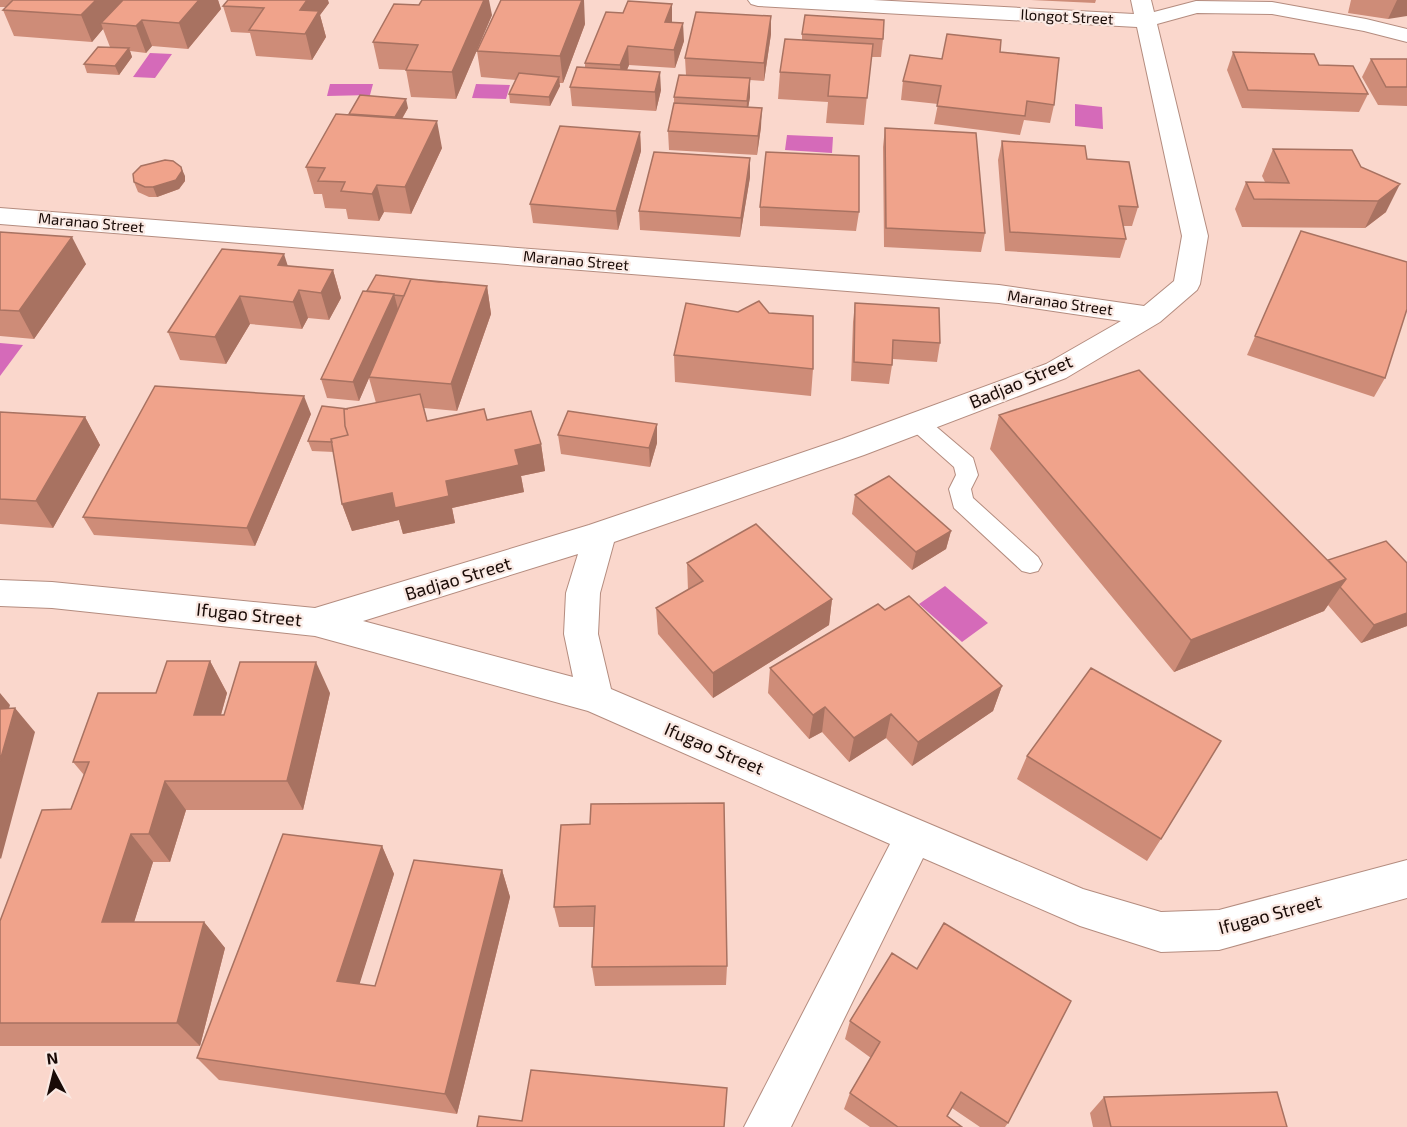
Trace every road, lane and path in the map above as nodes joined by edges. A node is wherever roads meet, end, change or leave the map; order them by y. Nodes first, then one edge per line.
1 (758, 0) edge
2 (1187, 4) edge
3 (1279, 4) edge
4 (1143, 11) edge
5 (1407, 36) edge
6 (0, 216) edge
7 (1150, 316) junction
8 (918, 423) junction
9 (600, 534) junction
10 (1030, 564) dead end
11 (0, 593) edge
12 (315, 622) junction
13 (595, 698) junction
14 (914, 836) junction
15 (1407, 879) edge
16 (767, 1127) edge

1 - 4 street, Ilongot Street
2 - 3 street, Ilongot Street
2 - 4 street, Ilongot Street
3 - 5 street, Ilongot Street
4 - 7 street, Badjao Street
6 - 7 street, Maranao Street
7 - 8 street, Badjao Street
8 - 9 street, Badjao Street
8 - 10 lane
9 - 12 street, Badjao Street
9 - 13 street
11 - 12 street, Ifugao Street
12 - 13 street, Ifugao Street
13 - 14 street, Ifugao Street
14 - 15 street, Ifugao Street
14 - 16 street

